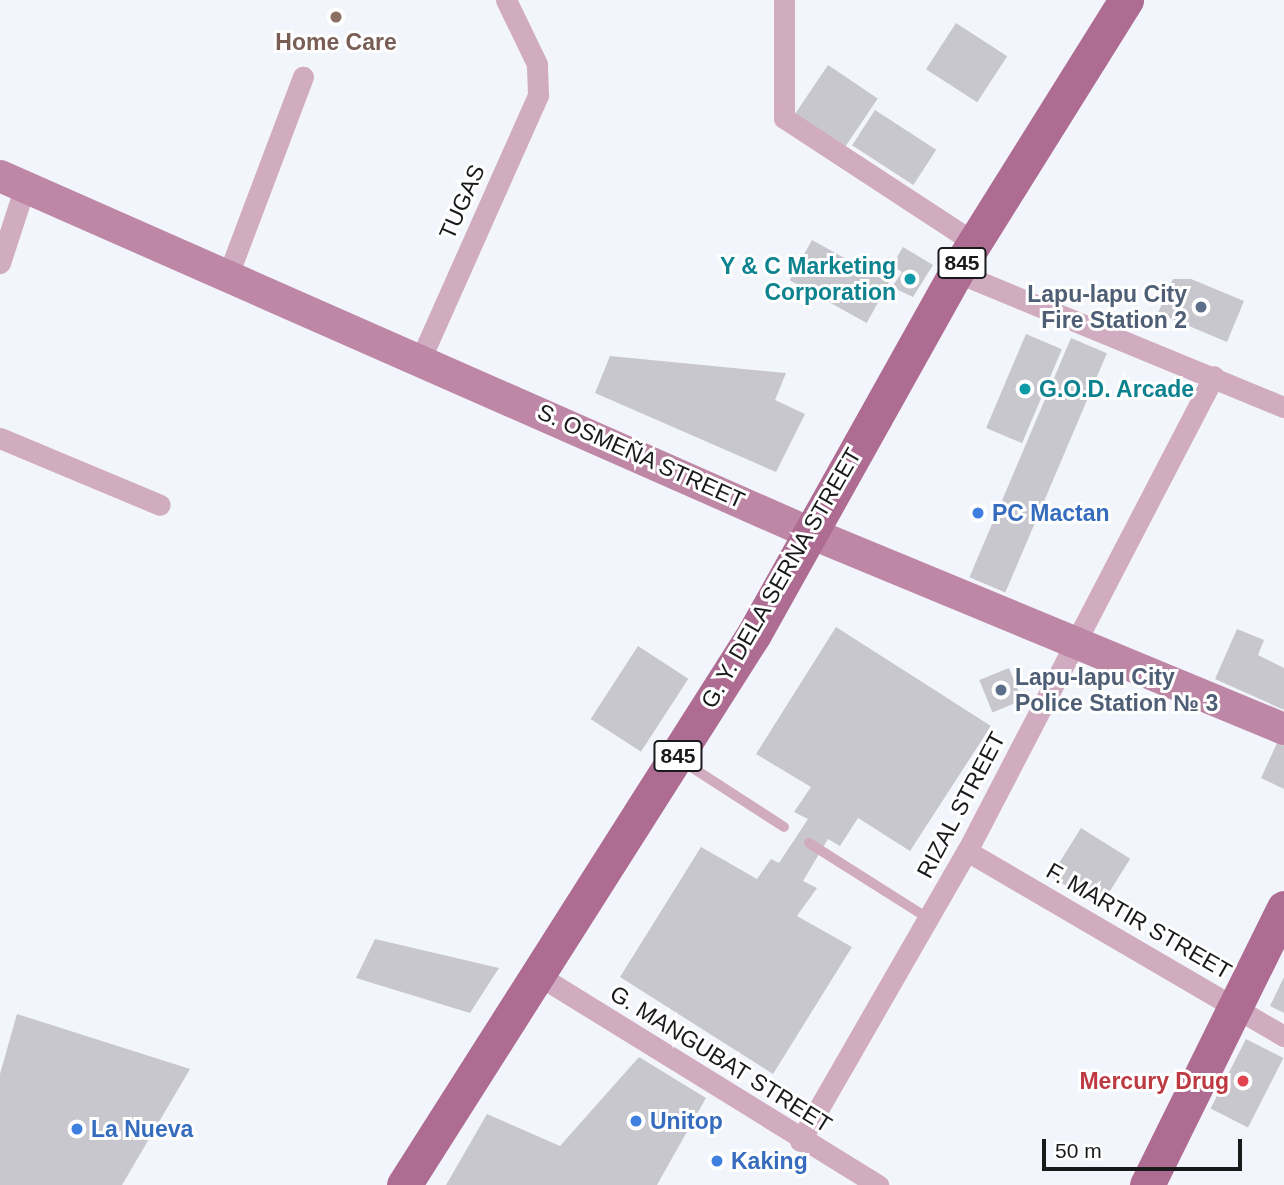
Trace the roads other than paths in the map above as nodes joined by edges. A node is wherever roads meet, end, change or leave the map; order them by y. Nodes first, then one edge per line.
1 (506, 0) edge
2 (784, 0) edge
3 (1126, 0) edge
4 (303, 77) dead end
5 (13, 181) edge
6 (975, 243) junction
7 (0, 263) edge
8 (956, 272) junction
9 (228, 275) junction
10 (421, 358) junction
11 (1214, 376) junction
12 (1284, 407) edge
13 (0, 438) edge
14 (160, 505) dead end
15 (808, 532) junction
16 (1076, 644) junction
17 (1284, 729) edge
18 (677, 757) junction
19 (784, 827) dead end
20 (809, 843) dead end
21 (967, 851) junction
22 (1284, 908) edge
23 (929, 919) junction
24 (538, 975) junction
25 (1233, 1006) junction
26 (1284, 1036) edge
27 (800, 1141) junction
28 (404, 1185) edge
29 (878, 1185) edge
30 (1147, 1185) edge

1 - 10 street, TUGAS
2 - 6 street
3 - 6 main road, G. Y. DELA SERNA STREET / 845
4 - 9 street
5 - 7 street
5 - 9 street, S. OSMEÑA STREET
6 - 8 main road, G. Y. DELA SERNA STREET / 845
8 - 11 street
8 - 15 main road, G. Y. DELA SERNA STREET / 845
9 - 10 street, S. OSMEÑA STREET
10 - 15 street, S. OSMEÑA STREET
11 - 12 street
11 - 16 street, RIZAL STREET
13 - 14 street
15 - 16 street, S. OSMEÑA STREET
15 - 18 main road, G. Y. DELA SERNA STREET / 845
16 - 17 street, S. OSMEÑA STREET
16 - 21 street, RIZAL STREET
18 - 19 lane
18 - 24 main road, G. Y. DELA SERNA STREET / 845
20 - 23 lane
21 - 23 street, RIZAL STREET
21 - 25 street, F. MARTIR STREET
22 - 25 main road
23 - 27 street, RIZAL STREET
24 - 27 street, G. MANGUBAT STREET
24 - 28 main road, G. Y. DELA SERNA STREET / 845
25 - 26 street, F. MARTIR STREET
25 - 30 main road
27 - 29 street, G. MANGUBAT STREET

